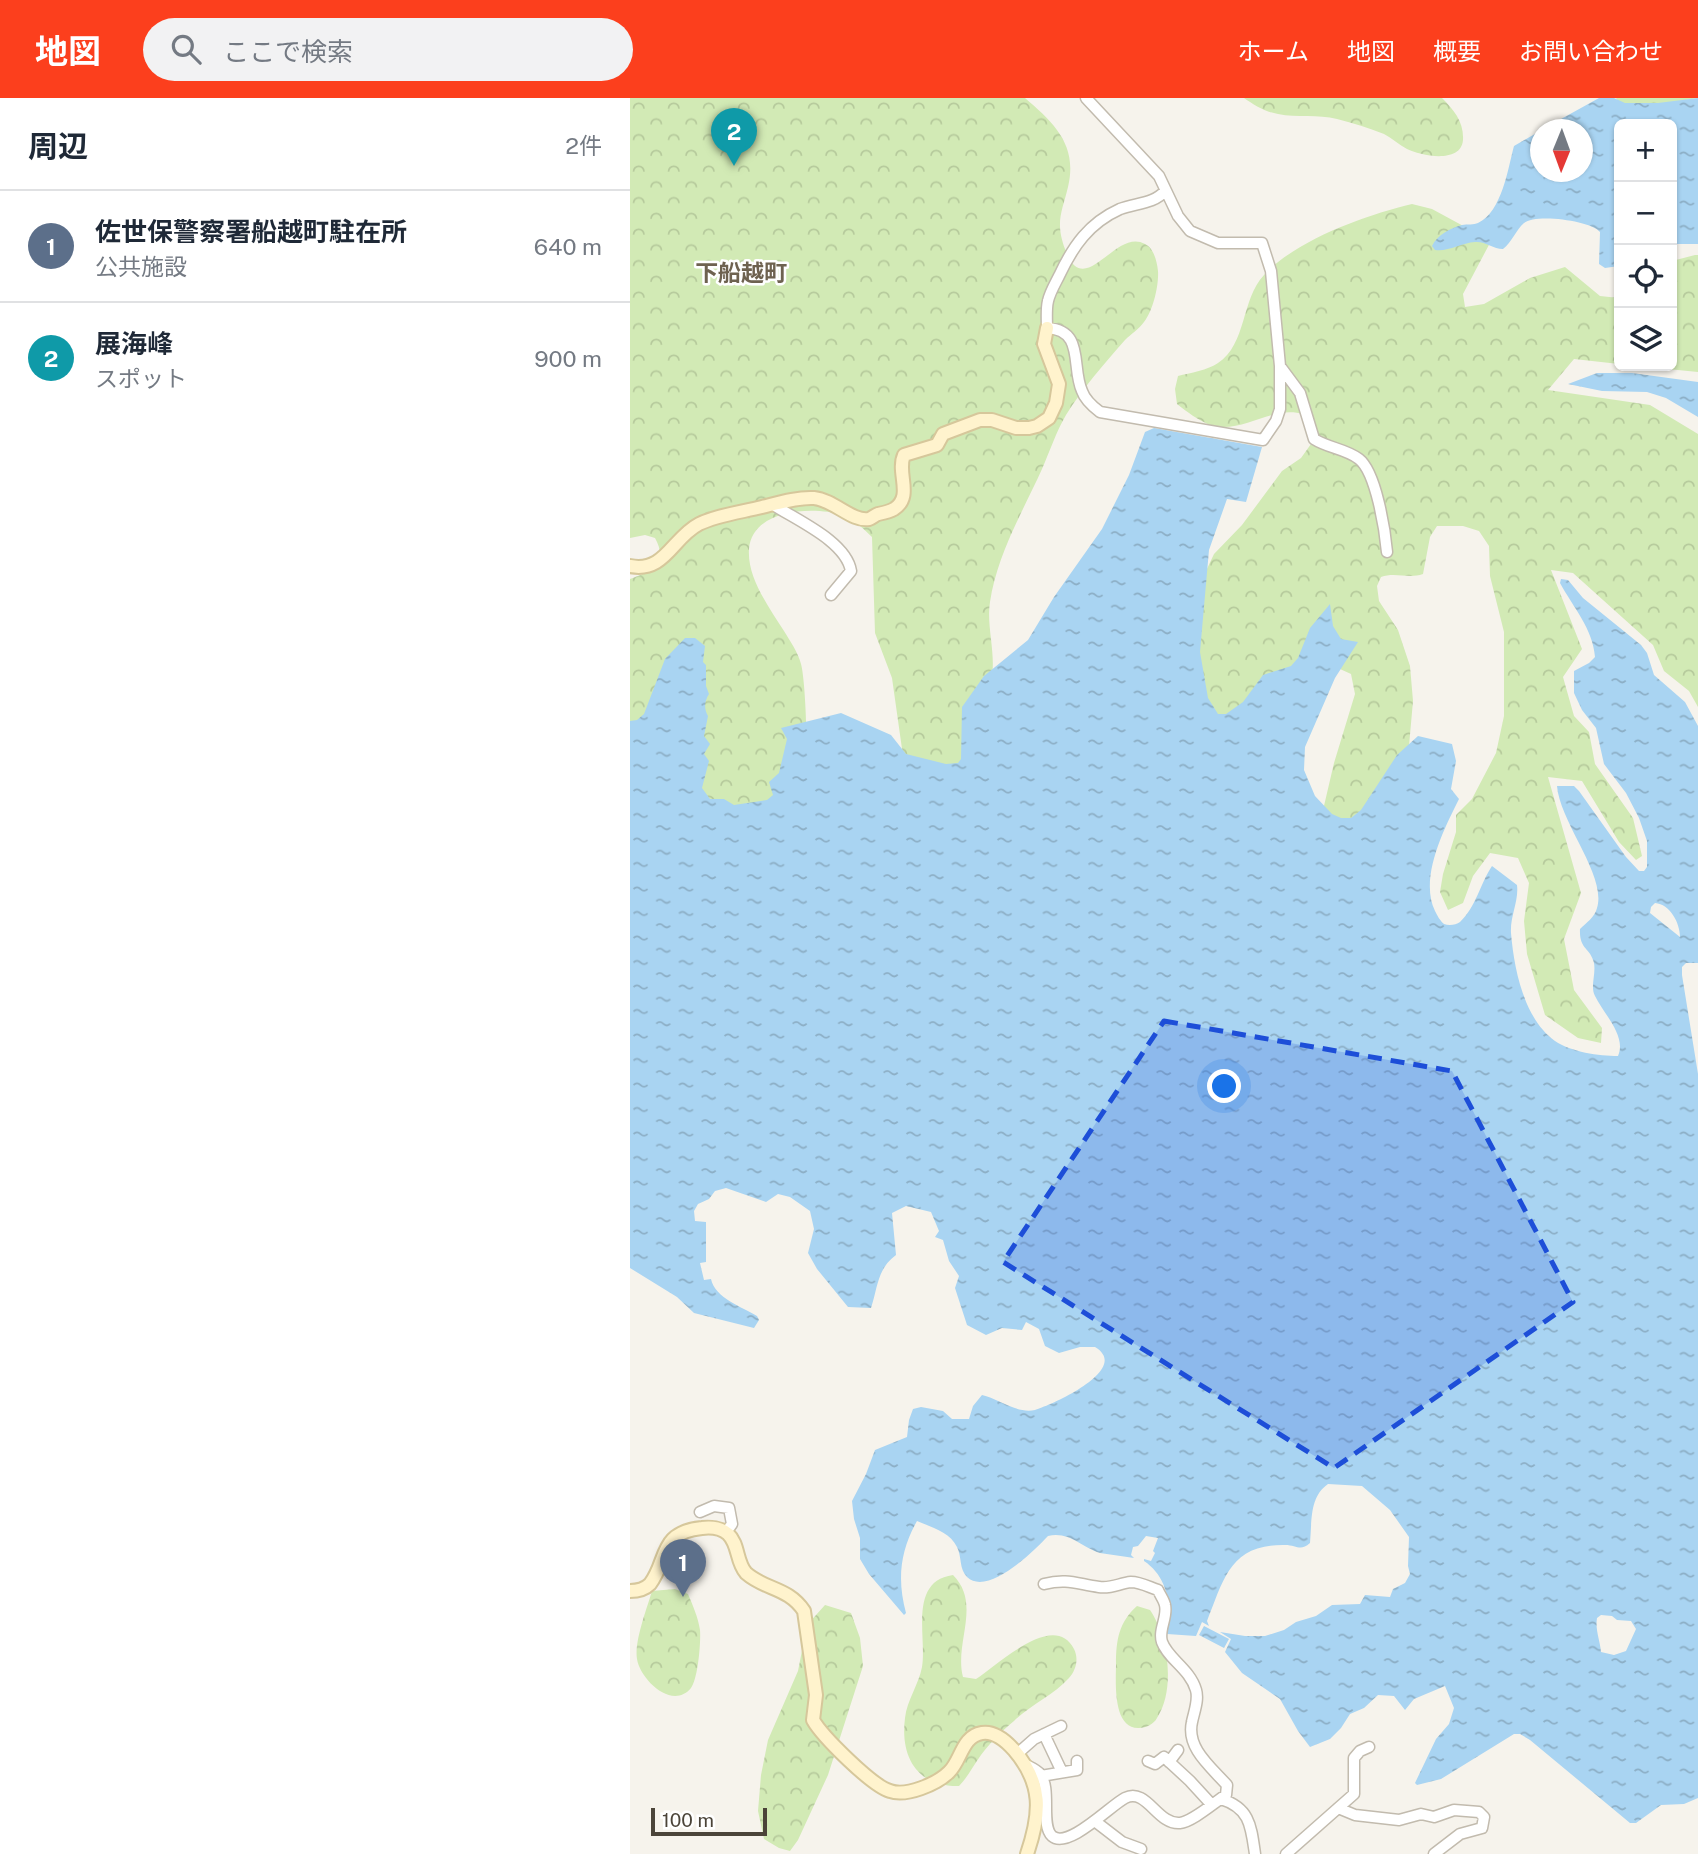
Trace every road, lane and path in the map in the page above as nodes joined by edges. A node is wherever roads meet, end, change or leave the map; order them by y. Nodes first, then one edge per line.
1 (1086, 98) edge
2 (1165, 191) junction
3 (1047, 328) junction
4 (1280, 366) junction
5 (772, 504) junction
6 (1387, 552) dead end
7 (630, 566) edge
8 (831, 595) dead end
9 (700, 1512) dead end
10 (726, 1532) junction
11 (1044, 1584) dead end
12 (630, 1591) edge
13 (1061, 1726) dead end
14 (1045, 1734) junction
15 (1369, 1747) dead end
16 (1178, 1750) dead end
17 (1017, 1754) junction
18 (1148, 1760) dead end
19 (1077, 1761) dead end
20 (1169, 1762) junction
21 (1026, 1764) junction
22 (1062, 1772) junction
23 (1041, 1776) junction
24 (1216, 1802) junction
25 (1338, 1808) junction
26 (1096, 1822) junction
27 (1141, 1849) dead end
28 (1027, 1854) edge
29 (1255, 1854) edge
30 (1286, 1854) edge
31 (1434, 1854) edge

1 - 2 street
2 - 3 street
2 - 4 street
3 - 4 street
3 - 5 street
4 - 6 street
5 - 7 street
5 - 8 street
9 - 10 street
10 - 12 street
10 - 17 street
11 - 24 street
13 - 14 street
14 - 17 street
14 - 22 street
15 - 25 street
16 - 20 street
17 - 21 street
18 - 20 street
19 - 22 street
20 - 24 street
21 - 23 street
21 - 28 street
22 - 23 street
23 - 26 street
24 - 26 street
24 - 29 street
25 - 30 street
25 - 31 street
26 - 27 street

